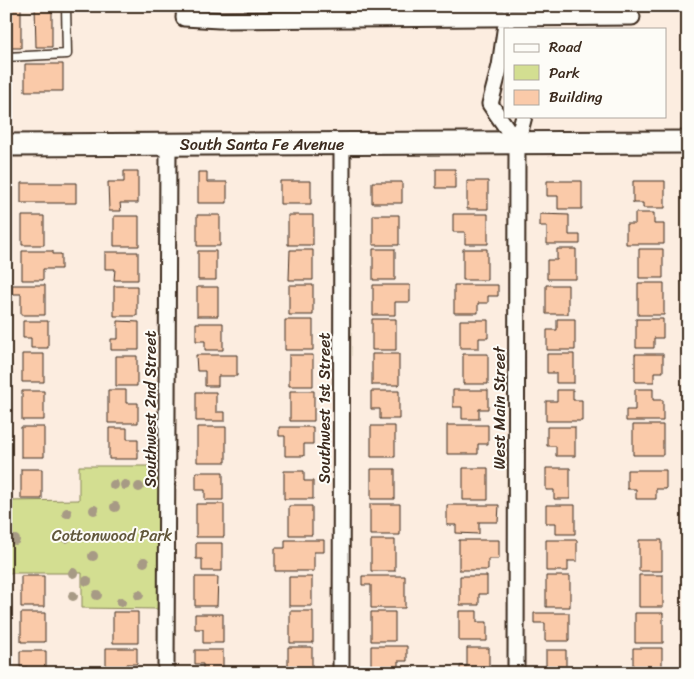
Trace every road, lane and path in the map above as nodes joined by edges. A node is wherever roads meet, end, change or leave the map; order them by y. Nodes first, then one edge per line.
1 (66, 6) edge
2 (185, 6) edge
3 (507, 17) edge
4 (632, 17) dead end
5 (504, 38) edge
6 (6, 57) edge
7 (523, 118) edge
8 (688, 142) edge
9 (517, 143) junction
10 (342, 144) junction
11 (6, 145) edge
12 (168, 145) junction
13 (166, 673) edge
14 (341, 673) edge
15 (516, 673) edge

1 - 6 lane
2 - 3 street
3 - 4 street
5 - 9 street
7 - 9 street, West Main Street
8 - 9 main road, South Santa Fe Avenue
9 - 10 main road, South Santa Fe Avenue
9 - 15 street, West Main Street
10 - 12 main road, South Santa Fe Avenue
10 - 14 street, Southwest 1st Street
11 - 12 main road, South Santa Fe Avenue
12 - 13 street, Southwest 2nd Street

